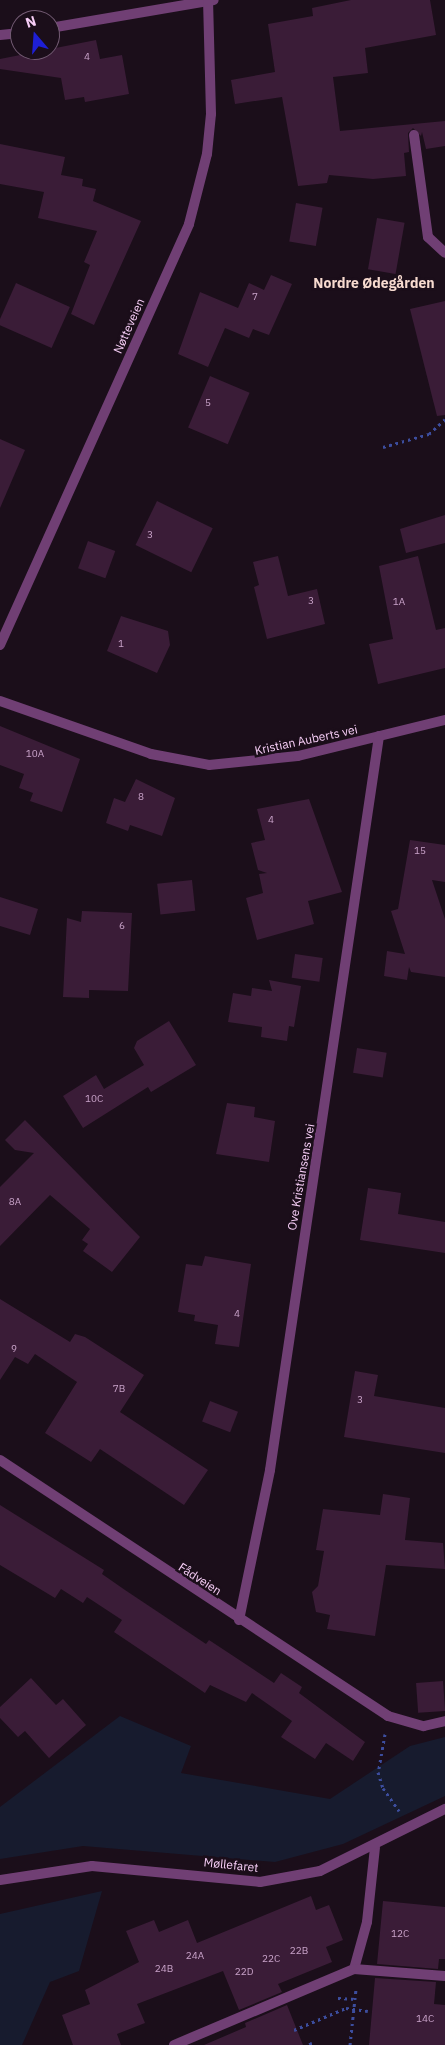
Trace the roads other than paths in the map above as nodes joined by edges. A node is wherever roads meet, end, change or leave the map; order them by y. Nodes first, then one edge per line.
1 (211, 1) edge
2 (60, 26) edge
3 (414, 135) dead end
4 (445, 253) edge
5 (0, 644) edge
6 (0, 701) edge
7 (445, 720) edge
8 (379, 736) junction
9 (0, 1460) edge
10 (239, 1620) junction
11 (445, 1721) edge
12 (445, 1809) edge
13 (375, 1847) junction
14 (0, 1880) edge
15 (354, 1969) junction
16 (445, 1976) edge
17 (174, 2045) edge

1 - 2 street
1 - 5 street, Nøtteveien
3 - 4 street
6 - 8 street, Kristian Auberts vei
7 - 8 street, Kristian Auberts vei
8 - 10 street, Ove Kristiansens vei
9 - 10 street, Fådveien
10 - 11 street, Fådveien
12 - 13 street, Møllefaret
13 - 14 street, Møllefaret
13 - 15 street
15 - 16 street
15 - 17 street

